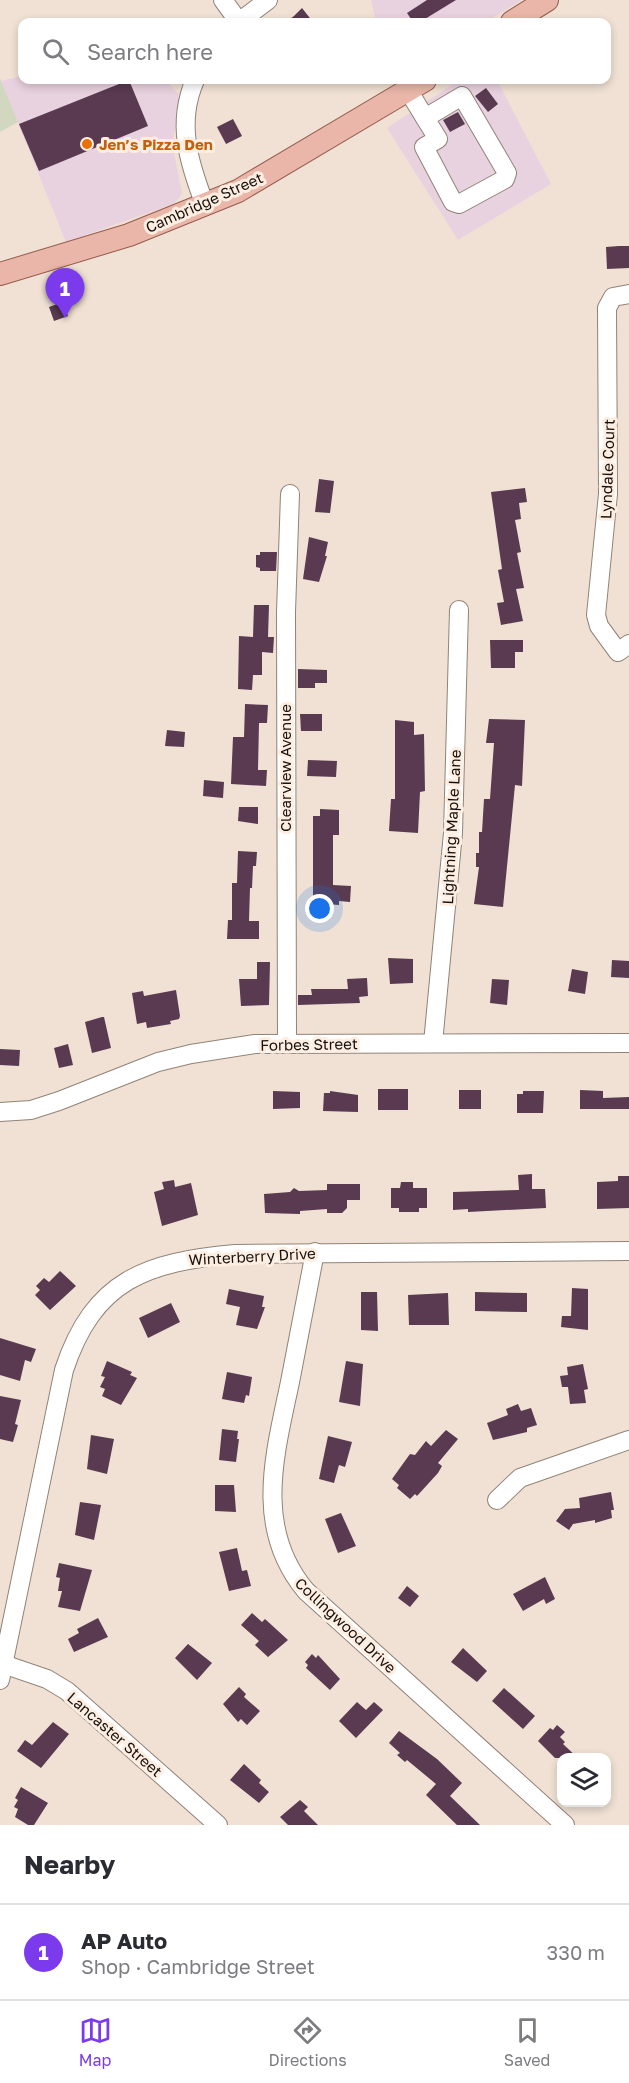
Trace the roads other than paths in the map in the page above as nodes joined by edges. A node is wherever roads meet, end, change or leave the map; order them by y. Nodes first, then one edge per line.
1 (223, 0) edge
2 (268, 0) edge
3 (547, 0) edge
4 (236, 18) edge
5 (244, 18) edge
6 (518, 18) edge
7 (194, 84) edge
8 (416, 85) edge
9 (425, 118) junction
10 (205, 205) junction
11 (0, 274) edge
12 (629, 294) edge
13 (290, 494) dead end
14 (459, 610) dead end
15 (624, 648) edge
16 (287, 1043) junction
17 (433, 1043) junction
18 (629, 1043) edge
19 (0, 1112) edge
20 (629, 1251) edge
21 (315, 1252) junction
22 (629, 1440) edge
23 (497, 1500) dead end
24 (1, 1669) edge
25 (218, 1825) edge
26 (565, 1825) edge

1 - 4 street
2 - 5 street
3 - 6 main road
7 - 10 street
8 - 9 street
8 - 10 main road, Cambridge Street
9 - 9 street
10 - 11 main road, Cambridge Street
12 - 15 street, Lyndale Court
13 - 16 street, Clearview Avenue
14 - 17 street, Lightning Maple Lane
16 - 17 street, Forbes Street
16 - 19 street, Forbes Street
17 - 18 street, Forbes Street
20 - 21 street, Winterberry Drive
21 - 24 street, Winterberry Drive
21 - 26 street, Collingwood Drive
22 - 23 street
24 - 25 street, Lancaster Street

